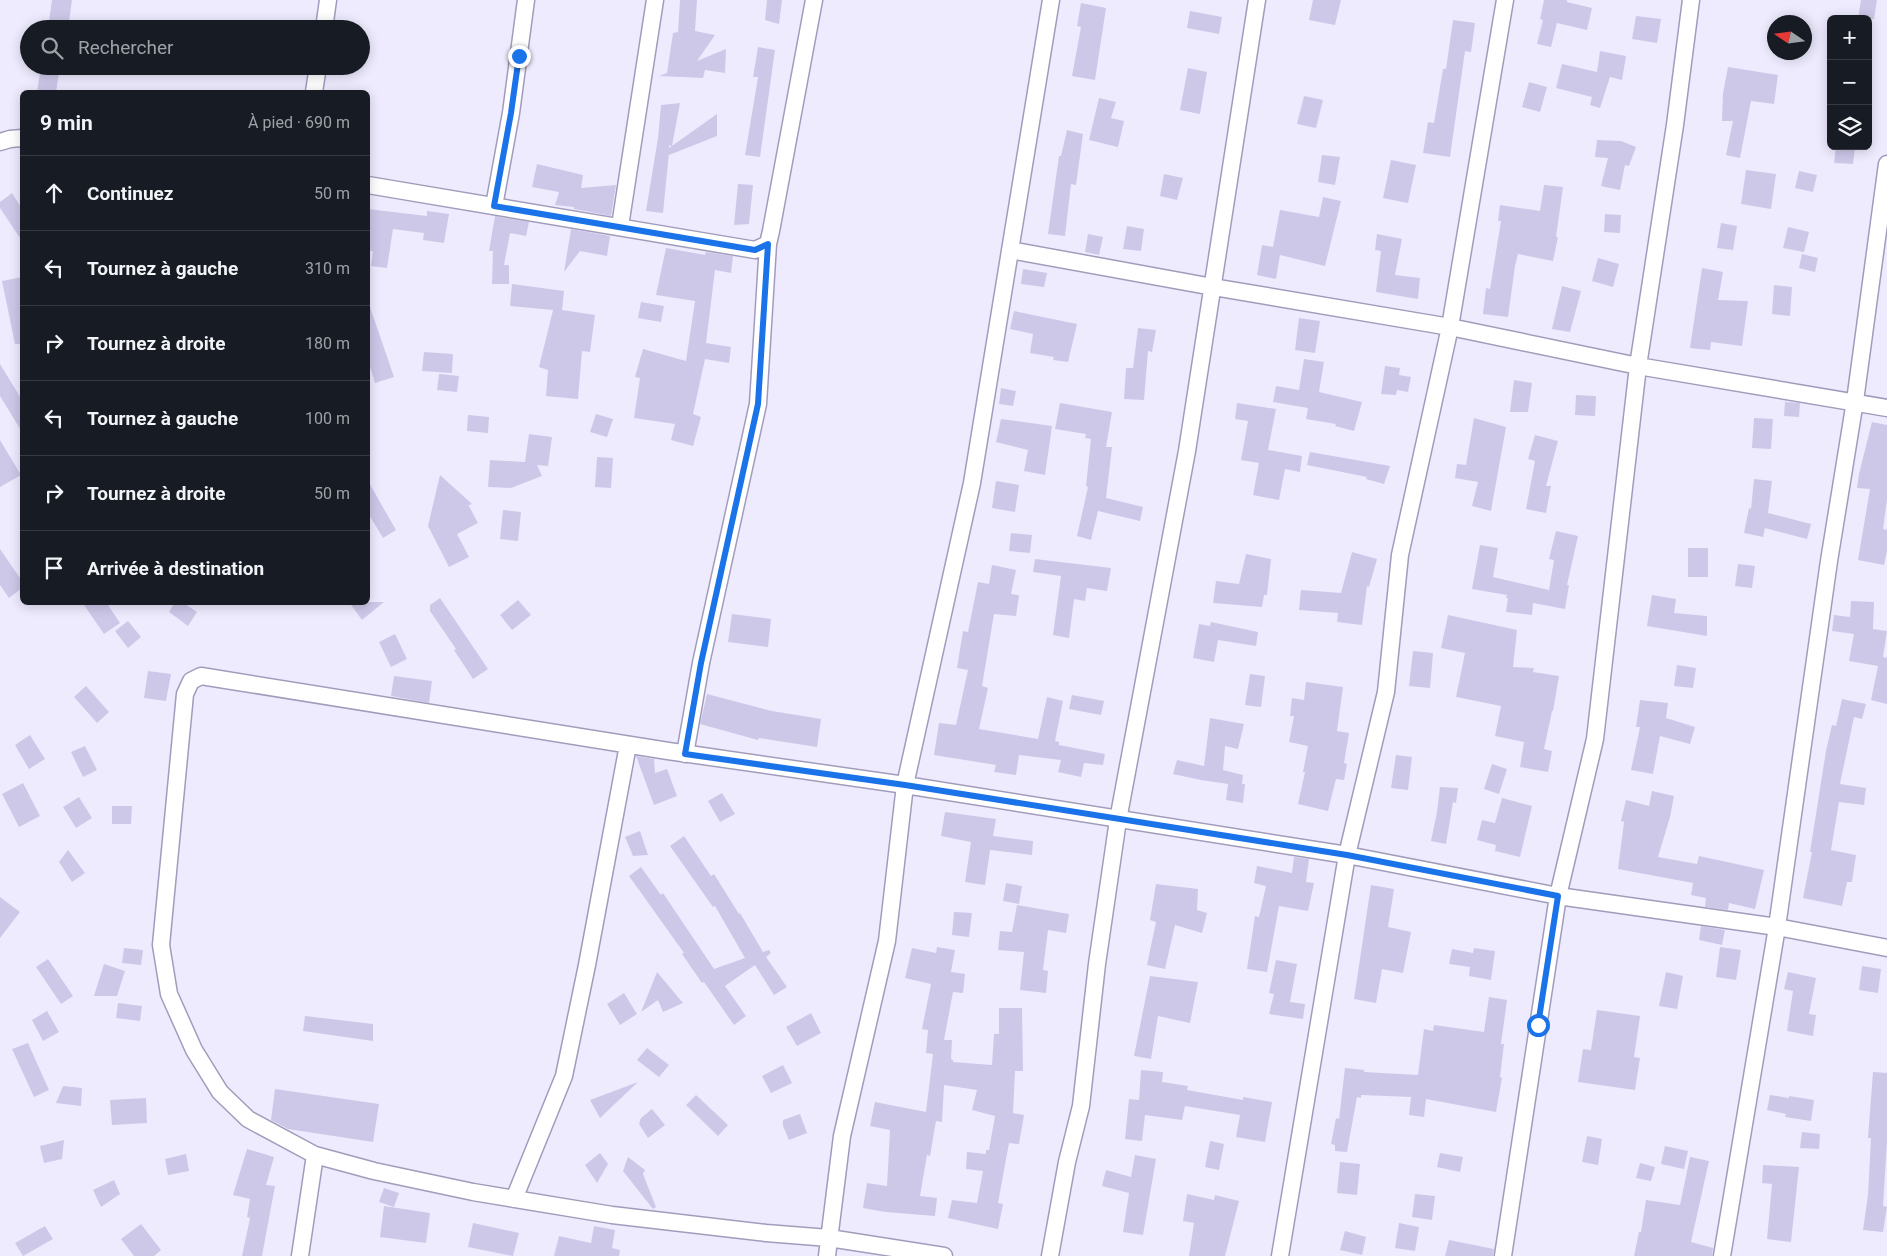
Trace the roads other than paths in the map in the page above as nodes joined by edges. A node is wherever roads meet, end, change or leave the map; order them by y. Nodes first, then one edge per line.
1 (328, 0) edge
2 (526, 0) edge
3 (655, 0) edge
4 (814, 0) edge
5 (1051, 0) edge
6 (1257, 0) edge
7 (1505, 0) edge
8 (1692, 0) edge
9 (325, 20) edge
10 (317, 75) edge
11 (314, 90) edge
12 (20, 138) edge
13 (0, 142) edge
14 (1887, 164) edge
15 (370, 185) edge
16 (494, 206) junction
17 (620, 226) junction
18 (768, 244) junction
19 (1010, 250) junction
20 (1213, 287) junction
21 (1450, 327) junction
22 (1638, 366) junction
23 (1855, 401) junction
24 (1887, 408) edge
25 (628, 745) junction
26 (685, 754) junction
27 (905, 785) junction
28 (1118, 820) junction
29 (1347, 855) junction
30 (1558, 896) junction
31 (1777, 927) junction
32 (1887, 948) edge
33 (315, 1155) junction
34 (514, 1199) junction
35 (829, 1238) junction
36 (300, 1256) edge
37 (827, 1256) edge
38 (944, 1256) edge
39 (1050, 1256) edge
40 (1280, 1256) edge
41 (1503, 1256) edge
42 (1722, 1256) edge

1 - 9 street
2 - 16 street
3 - 17 street
4 - 18 street
5 - 19 street
6 - 20 street
7 - 21 street
8 - 22 street
10 - 11 street
12 - 13 street
14 - 23 street
15 - 16 street
16 - 17 street
17 - 18 street
18 - 26 street
19 - 20 street
19 - 27 street
20 - 21 street
20 - 28 street
21 - 22 street
21 - 29 street
22 - 23 street
22 - 30 street
23 - 24 street
23 - 31 street
25 - 26 street
25 - 33 street
25 - 34 street
26 - 27 street
27 - 28 street
27 - 35 street
28 - 29 street
28 - 39 street
29 - 30 street
29 - 40 street
30 - 31 street
30 - 41 street
31 - 32 street
31 - 42 street
33 - 34 street
33 - 36 street
34 - 35 street
35 - 37 street
35 - 38 street

